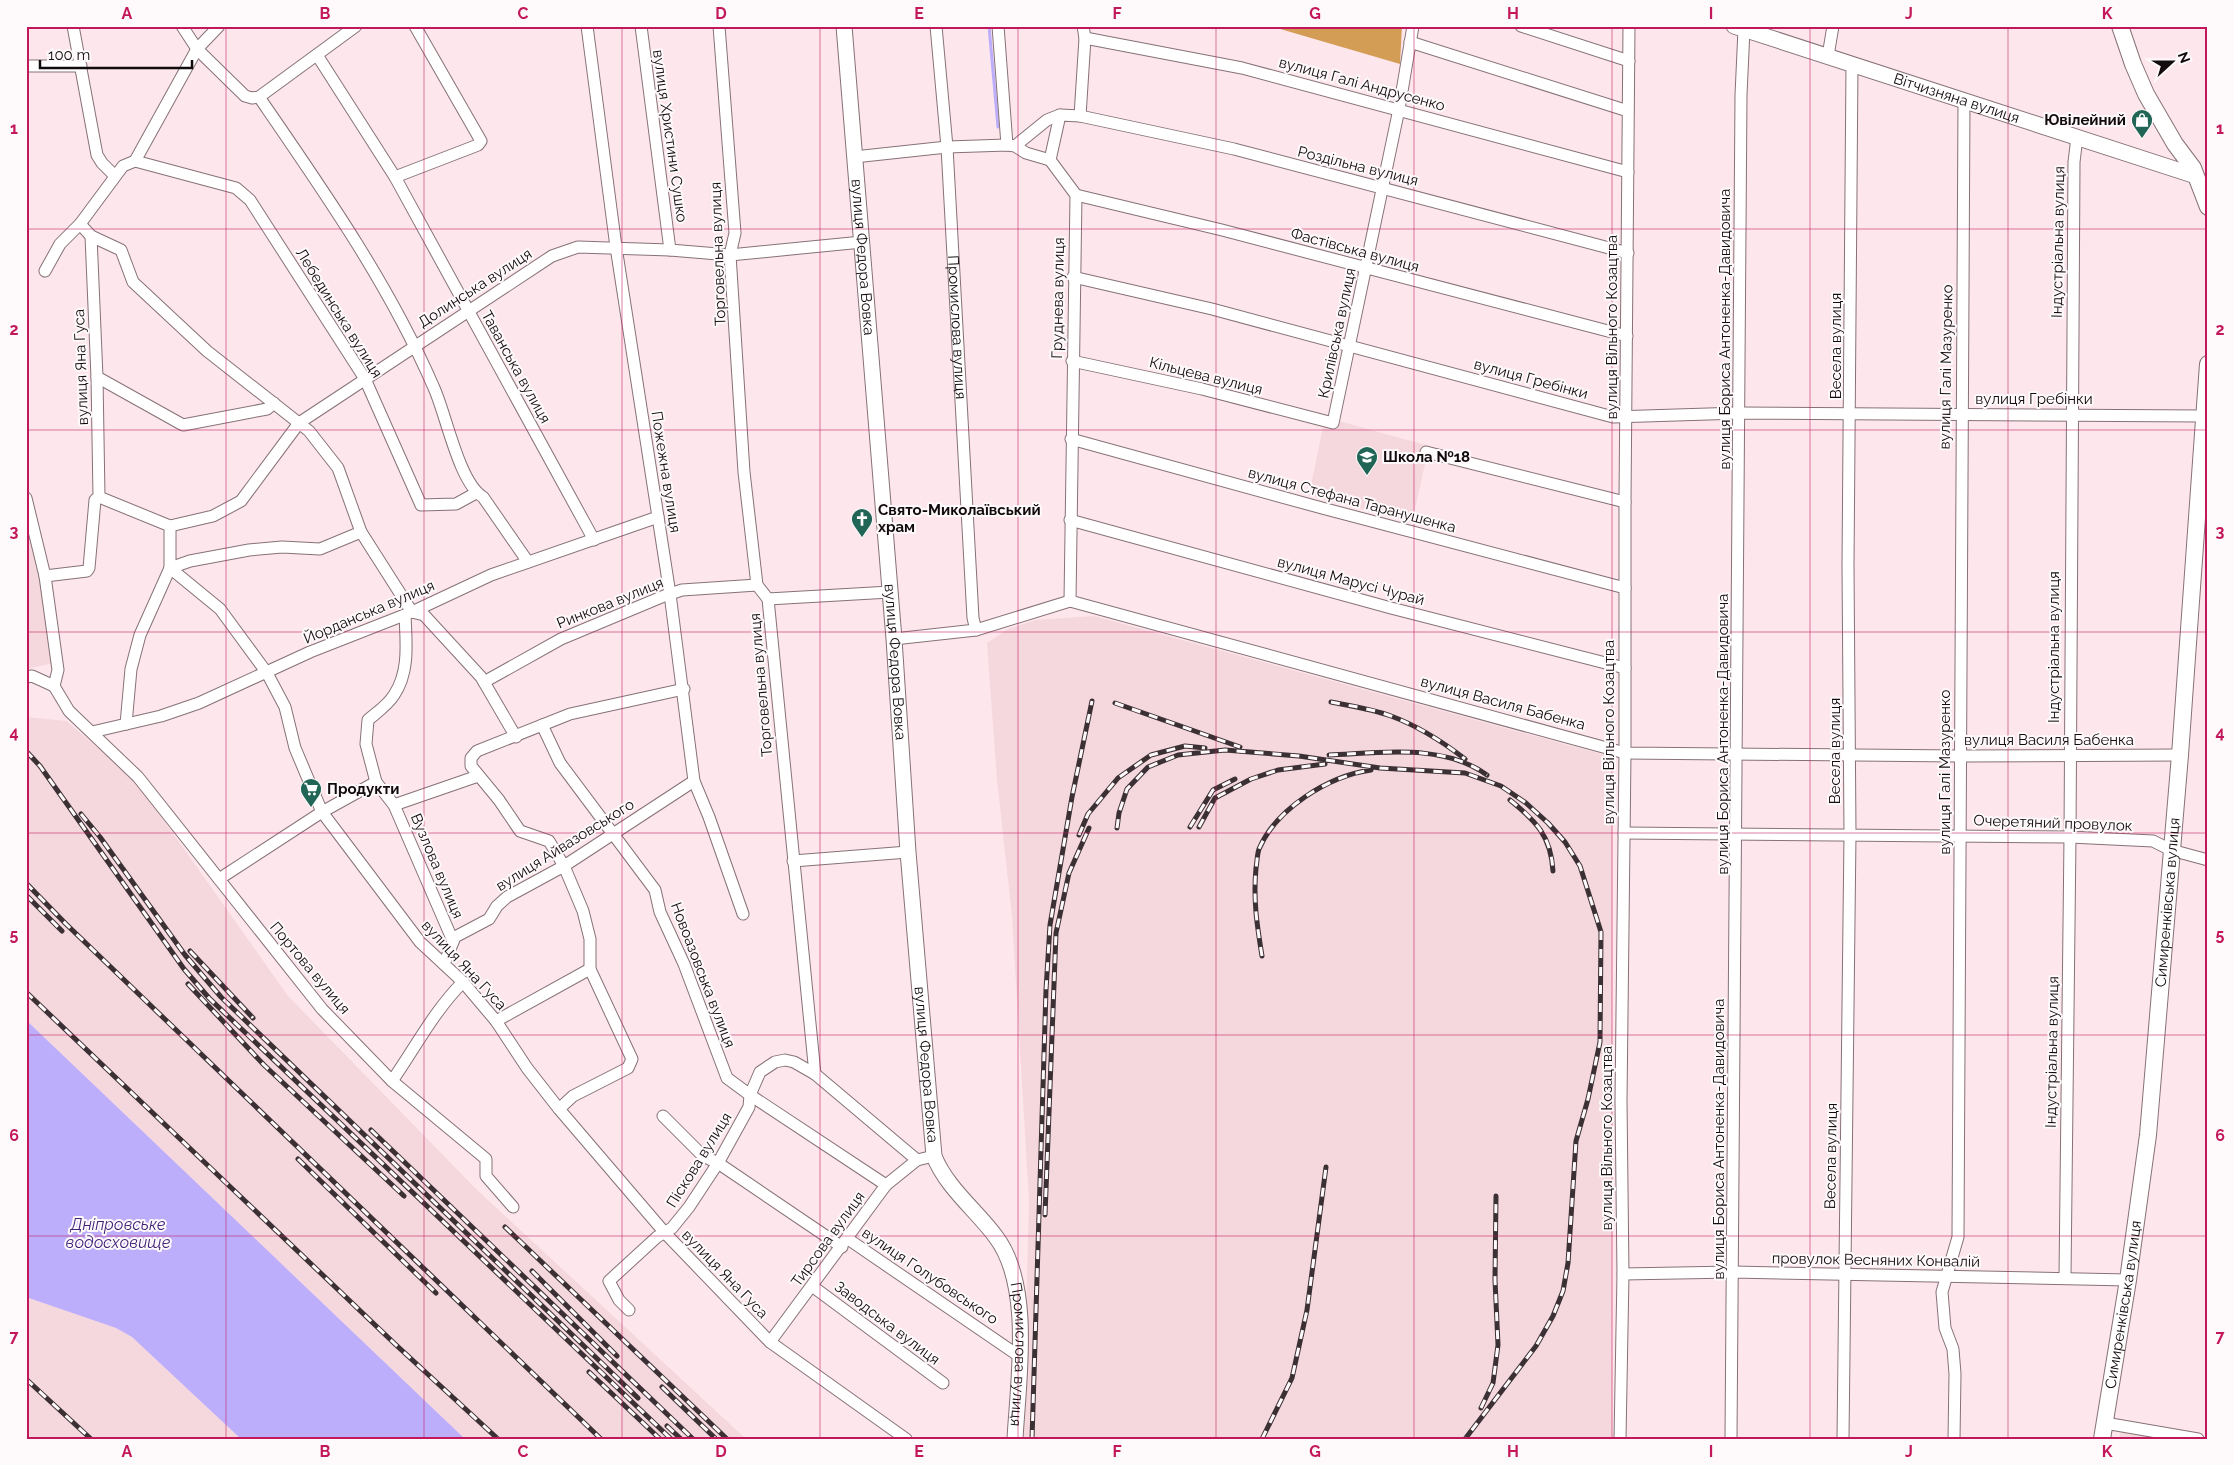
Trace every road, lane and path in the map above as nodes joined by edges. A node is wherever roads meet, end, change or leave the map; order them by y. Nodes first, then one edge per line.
1 (73, 26) edge
2 (182, 26) edge
3 (219, 26) edge
4 (356, 26) edge
5 (415, 26) edge
6 (587, 26) edge
7 (641, 26) edge
8 (719, 26) edge
9 (844, 26) edge
10 (936, 26) edge
11 (998, 26) edge
12 (1413, 26) edge
13 (1521, 26) edge
14 (1629, 26) edge
15 (1833, 26) edge
16 (2120, 26) edge
17 (1739, 28) edge
18 (1084, 32) edge
19 (1410, 42) junction
20 (198, 49) junction
21 (317, 55) junction
22 (1828, 56) junction
23 (1630, 61) junction
24 (1852, 64) junction
25 (26, 66) edge
26 (81, 66) junction
27 (259, 97) junction
28 (1964, 101) junction
29 (1399, 109) junction
30 (1628, 111) junction
31 (1060, 115) junction
32 (1080, 116) junction
33 (2078, 137) junction
34 (1011, 145) junction
35 (947, 147) junction
36 (854, 157) junction
37 (1050, 160) junction
38 (135, 161) junction
39 (1628, 172) junction
40 (115, 176) junction
41 (395, 177) junction
42 (2202, 178) edge
43 (1382, 187) junction
44 (1076, 195) junction
45 (2208, 207) edge
46 (80, 224) junction
47 (91, 236) junction
48 (862, 242) junction
49 (616, 247) junction
50 (670, 250) junction
51 (1628, 253) junction
52 (730, 255) junction
53 (1365, 268) junction
54 (45, 270) dead end
55 (1073, 277) junction
56 (469, 310) junction
57 (1627, 336) junction
58 (415, 345) junction
59 (1350, 345) junction
60 (1072, 361) junction
61 (2208, 364) edge
62 (97, 377) junction
63 (365, 379) junction
64 (274, 403) junction
65 (1740, 413) junction
66 (1851, 414) junction
67 (1961, 414) junction
68 (2071, 414) junction
69 (1626, 416) junction
70 (2203, 416) junction
71 (299, 423) junction
72 (1333, 423) joint
73 (1071, 439) junction
74 (1426, 452) dead end
75 (476, 493) junction
76 (99, 497) junction
77 (26, 498) edge
78 (1625, 502) junction
79 (658, 517) junction
80 (1070, 520) junction
81 (170, 526) junction
82 (361, 532) junction
83 (594, 540) junction
84 (528, 562) junction
85 (170, 568) junction
86 (45, 576) junction
87 (757, 585) junction
88 (1625, 588) junction
89 (890, 592) junction
90 (670, 594) junction
91 (768, 598) junction
92 (1070, 601) junction
93 (408, 614) junction
94 (976, 630) junction
95 (894, 639) junction
96 (1625, 668) junction
97 (267, 673) junction
98 (26, 677) edge
99 (484, 682) junction
100 (54, 686) junction
101 (684, 689) junction
102 (126, 724) junction
103 (542, 725) junction
104 (92, 732) junction
105 (516, 737) junction
106 (1626, 752) junction
107 (1738, 753) junction
108 (1850, 753) junction
109 (2069, 754) junction
110 (2180, 755) junction
111 (1959, 756) junction
112 (478, 776) junction
113 (694, 781) junction
114 (376, 782) junction
115 (394, 805) junction
116 (322, 812) junction
117 (1624, 832) junction
118 (1737, 833) junction
119 (614, 834) junction
120 (1850, 834) junction
121 (1960, 835) junction
122 (2070, 837) junction
123 (2171, 850) junction
124 (908, 852) junction
125 (2208, 860) edge
126 (793, 862) junction
127 (564, 866) junction
128 (219, 879) junction
129 (743, 914) dead end
130 (453, 941) junction
131 (444, 964) junction
132 (590, 969) junction
133 (463, 982) junction
134 (496, 1021) junction
135 (815, 1074) junction
136 (392, 1081) junction
137 (750, 1096) junction
138 (559, 1109) junction
139 (663, 1116) dead end
140 (934, 1156) junction
141 (917, 1160) junction
142 (718, 1163) junction
143 (886, 1185) junction
144 (513, 1207) dead end
145 (665, 1233) junction
146 (845, 1243) junction
147 (1013, 1271) joint
148 (1733, 1272) junction
149 (1623, 1274) junction
150 (1844, 1276) junction
151 (1948, 1276) junction
152 (2064, 1277) junction
153 (2128, 1280) junction
154 (812, 1286) junction
155 (630, 1310) dead end
156 (770, 1342) junction
157 (1019, 1356) junction
158 (943, 1383) dead end
159 (2103, 1431) edge
160 (906, 1439) edge
161 (1015, 1439) edge
162 (1620, 1439) edge
163 (1731, 1439) edge
164 (1843, 1439) edge
165 (1954, 1439) edge
166 (2198, 1439) edge

1 - 26 street
2 - 20 street
3 - 20 street
4 - 21 street
5 - 41 street
6 - 49 street, Пожежна вулиця
7 - 50 street, вулиця Христини Сушко
8 - 52 street, Торговельна вулиця
9 - 36 street, вулиця Федора Вовка
10 - 35 street, Промислова вулиця
11 - 34 street
12 - 19 street, Крилівська вулиця
13 - 23 street
14 - 23 street, вулиця Вільного Козацтва
15 - 22 street
16 - 42 main road
17 - 22 street, Вітчизняна вулиця
17 - 65 street, вулиця Бориса Антоненка-Давидовича
18 - 29 street, вулиця Галі Андрусенко
18 - 32 street
19 - 29 street, Крилівська вулиця
19 - 30 street
20 - 27 street
20 - 38 street
21 - 27 street
21 - 41 street, Таванська вулиця
22 - 24 street, Вітчизняна вулиця
23 - 30 street, вулиця Вільного Козацтва
24 - 28 street, Вітчизняна вулиця
24 - 66 street, Весела вулиця
25 - 26 street
26 - 40 street
27 - 58 street
28 - 33 street, Вітчизняна вулиця
28 - 67 street, вулиця Галі Мазуренко
29 - 39 street, вулиця Галі Андрусенко
29 - 43 street, Крилівська вулиця
30 - 39 street, вулиця Вільного Козацтва
31 - 32 street
31 - 34 street
31 - 37 street
32 - 43 street, Роздільна вулиця
33 - 42 street, Вітчизняна вулиця
33 - 68 street, Індустріальна вулиця
34 - 35 street
34 - 37 street
35 - 36 street
35 - 94 street, Промислова вулиця
36 - 48 street, вулиця Федора Вовка
37 - 44 street
38 - 40 street
38 - 63 street, Лебединська вулиця
39 - 51 street, вулиця Вільного Козацтва
40 - 46 street
41 - 56 street, Таванська вулиця
42 - 45 main road
43 - 51 street, Роздільна вулиця
43 - 53 street, Крилівська вулиця
44 - 53 street, Фастівська вулиця
44 - 55 street, Груднева вулиця
46 - 47 street
46 - 54 street
47 - 62 street, вулиця Яна Гуса
47 - 64 street
48 - 52 street, Долинська вулиця
48 - 89 street, вулиця Федора Вовка
49 - 50 street, Долинська вулиця
49 - 56 street, Долинська вулиця
49 - 79 street, Пожежна вулиця
50 - 52 street, Долинська вулиця
51 - 57 street, вулиця Вільного Козацтва
52 - 87 street, Торговельна вулиця
53 - 57 street, Фастівська вулиця
53 - 59 street, Крилівська вулиця
55 - 59 street, вулиця Гребінки
55 - 60 street, Груднева вулиця
56 - 58 street, Долинська вулиця
56 - 83 street, Таванська вулиця
57 - 69 street, вулиця Вільного Козацтва
58 - 63 street, Долинська вулиця
58 - 75 street
59 - 69 street, вулиця Гребінки
59 - 72 street, Крилівська вулиця
60 - 72 street, Кільцева вулиця
60 - 73 street, Груднева вулиця
61 - 70 main road, Симиренківська вулиця
62 - 64 street
62 - 76 street, вулиця Яна Гуса
63 - 71 street, Долинська вулиця
63 - 75 street, Лебединська вулиця
64 - 71 street
65 - 66 street, вулиця Гребінки
65 - 69 street, вулиця Гребінки
65 - 107 street, вулиця Бориса Антоненка-Давидовича
66 - 67 street, вулиця Гребінки
66 - 108 street, Весела вулиця
67 - 68 street, вулиця Гребінки
67 - 111 street, вулиця Галі Мазуренко
68 - 70 street, вулиця Гребінки
68 - 109 street, Індустріальна вулиця
69 - 78 street, вулиця Вільного Козацтва
70 - 110 main road, Симиренківська вулиця
71 - 81 street, Долинська вулиця
71 - 82 street
73 - 80 street, Груднева вулиця
73 - 88 street, вулиця Стефана Таранушенка
74 - 78 street
75 - 84 street
76 - 81 street
76 - 86 street, вулиця Яна Гуса
77 - 86 street
78 - 88 street, вулиця Вільного Козацтва
79 - 83 street, Йорданська вулиця
79 - 90 street, Пожежна вулиця
80 - 92 street, Груднева вулиця
80 - 96 street, вулиця Марусі Чурай
81 - 85 street
82 - 85 street
82 - 93 street
83 - 84 street, Йорданська вулиця
84 - 93 street, Йорданська вулиця
85 - 97 street, вулиця Яна Гуса
85 - 102 street
86 - 100 street
87 - 90 street, Ринкова вулиця
87 - 91 street, Торговельна вулиця
88 - 96 street, вулиця Вільного Козацтва
89 - 91 street
89 - 95 street, вулиця Федора Вовка
90 - 99 street, Ринкова вулиця
90 - 101 street, Пожежна вулиця
91 - 126 street, Торговельна вулиця
92 - 94 street
92 - 106 street, вулиця Василя Бабенка
93 - 97 street, Йорданська вулиця
93 - 99 street
93 - 114 street, Вузлова вулиця
94 - 95 street
95 - 124 street, вулиця Федора Вовка
96 - 106 street, вулиця Вільного Козацтва
97 - 102 street, Йорданська вулиця
97 - 116 street, вулиця Яна Гуса
98 - 100 street
99 - 105 street
100 - 104 street, Портова вулиця
101 - 103 street
101 - 113 street, Пожежна вулиця
102 - 104 street, Йорданська вулиця
103 - 105 street
103 - 119 street, Новоазовська вулиця
104 - 128 street, Портова вулиця
105 - 112 street
106 - 107 street, вулиця Василя Бабенка
106 - 117 street, вулиця Вільного Козацтва
107 - 108 street, вулиця Василя Бабенка
107 - 118 street, вулиця Бориса Антоненка-Давидовича
108 - 111 street, вулиця Василя Бабенка
108 - 120 street, Весела вулиця
109 - 110 street, вулиця Василя Бабенка
109 - 111 street, вулиця Василя Бабенка
109 - 122 street, Індустріальна вулиця
110 - 123 main road, Симиренківська вулиця
111 - 121 street, вулиця Галі Мазуренко
112 - 115 street
112 - 127 street
113 - 119 street, вулиця Айвазовського
113 - 129 street, Пожежна вулиця
114 - 115 street, Вузлова вулиця
114 - 116 street
115 - 130 street, Вузлова вулиця
116 - 128 street
116 - 131 street, вулиця Яна Гуса
117 - 118 street, Очеретяний провулок
117 - 149 street, вулиця Вільного Козацтва
118 - 120 street, Очеретяний провулок
118 - 148 street, вулиця Бориса Антоненка-Давидовича
119 - 127 street, вулиця Айвазовського
119 - 137 street, Новоазовська вулиця
120 - 121 street, Очеретяний провулок
120 - 150 street, Весела вулиця
121 - 122 street, Очеретяний провулок
121 - 151 street, вулиця Галі Мазуренко
122 - 123 street, Очеретяний провулок
122 - 152 street, Індустріальна вулиця
123 - 125 street, Очеретяний провулок
123 - 153 main road, Симиренківська вулиця
124 - 126 street
124 - 140 street, вулиця Федора Вовка
126 - 135 street, Торговельна вулиця
127 - 130 street, вулиця Айвазовського
127 - 132 street
128 - 136 street, Портова вулиця
130 - 131 street
131 - 133 street, вулиця Яна Гуса
132 - 134 street
132 - 138 street
133 - 134 street, вулиця Яна Гуса
133 - 136 street
134 - 138 street, вулиця Яна Гуса
135 - 137 street, Піскова вулиця
135 - 141 street
136 - 144 street, Портова вулиця
137 - 142 street, Піскова вулиця
137 - 143 street, Новоазовська вулиця
138 - 145 street, вулиця Яна Гуса
139 - 142 street, вулиця Голубовського
140 - 141 street
140 - 147 street, вулиця Федора Вовка
141 - 143 street, Тирсова вулиця
142 - 145 street, Піскова вулиця
142 - 146 street, вулиця Голубовського
143 - 146 street, Тирсова вулиця
145 - 155 street
145 - 156 street, вулиця Яна Гуса
146 - 154 street, Тирсова вулиця
146 - 157 street, вулиця Голубовського
147 - 157 street, Промислова вулиця
148 - 149 street, провулок Весняних Конвалій
148 - 150 street, провулок Весняних Конвалій
148 - 163 street, вулиця Бориса Антоненка-Давидовича
149 - 162 street, вулиця Вільного Козацтва
150 - 151 street, провулок Весняних Конвалій
150 - 164 street, Весела вулиця
151 - 152 street, провулок Весняних Конвалій
151 - 165 street, вулиця Галі Мазуренко
152 - 153 street, провулок Весняних Конвалій
153 - 159 main road, Симиренківська вулиця
154 - 156 street, Тирсова вулиця
154 - 158 street, Заводська вулиця
156 - 160 street, вулиця Яна Гуса
157 - 161 street, Промислова вулиця
159 - 166 street

